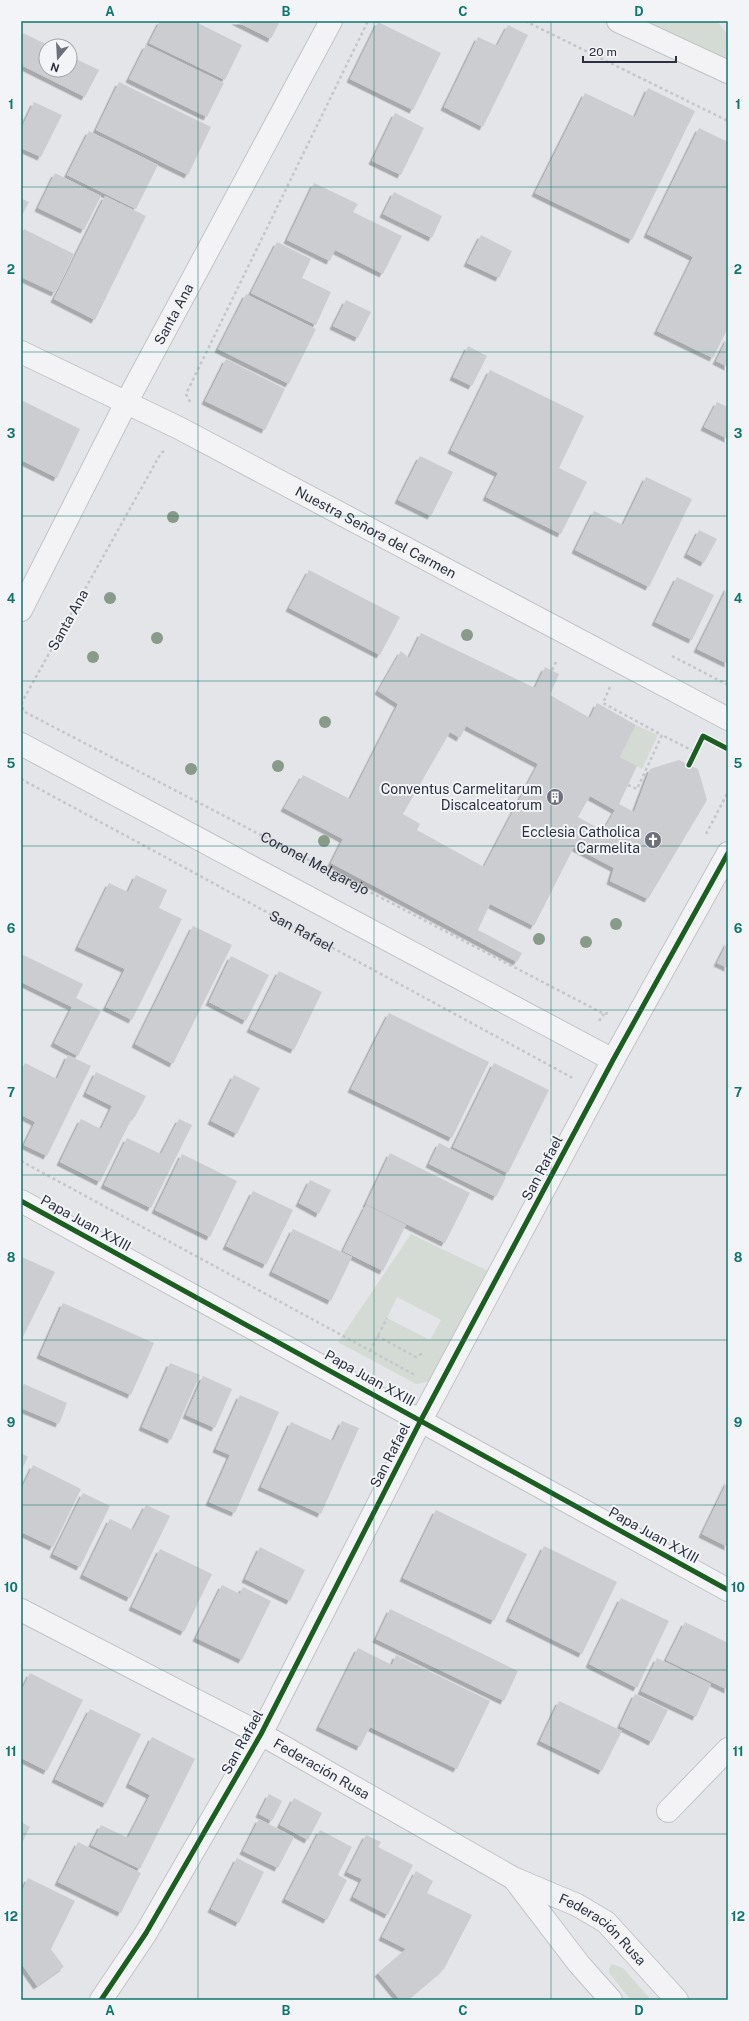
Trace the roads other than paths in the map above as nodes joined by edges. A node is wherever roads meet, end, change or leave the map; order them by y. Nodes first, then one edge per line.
1 (331, 21) edge
2 (618, 21) edge
3 (728, 72) edge
4 (21, 352) edge
5 (126, 403) junction
6 (21, 610) edge
7 (728, 720) edge
8 (21, 744) edge
9 (728, 853) edge
10 (613, 1060) junction
11 (21, 1201) edge
12 (421, 1420) junction
13 (728, 1590) edge
14 (21, 1610) edge
15 (261, 1734) junction
16 (728, 1749) edge
17 (668, 1810) dead end
18 (513, 1878) junction
19 (101, 2000) edge
20 (611, 2000) edge
21 (677, 2000) edge

1 - 5 street, Santa Ana
2 - 3 street
4 - 5 street, Nuestra Señora del Carmen
5 - 6 street, Santa Ana
5 - 7 street, Nuestra Señora del Carmen
8 - 10 street
9 - 10 street, San Rafael
10 - 12 street, San Rafael
11 - 12 street, Papa Juan XXIII
12 - 13 street, Papa Juan XXIII
12 - 15 street, San Rafael
14 - 15 street, Federación Rusa
15 - 18 street, Federación Rusa
15 - 19 street, San Rafael
16 - 17 street
18 - 20 street, Federación Rusa
18 - 21 street, Federación Rusa

